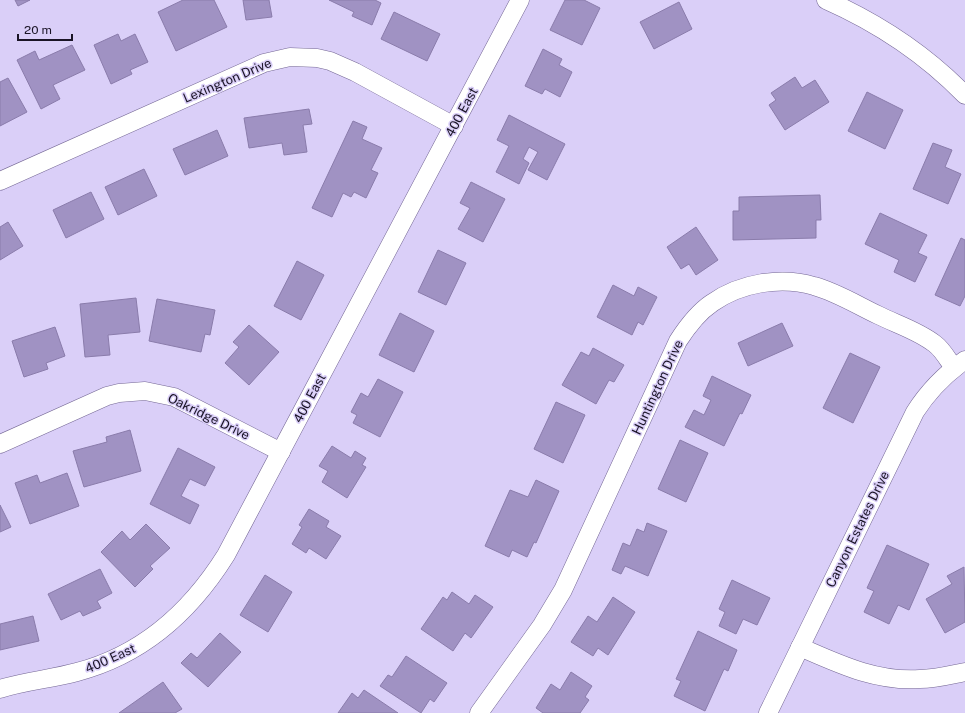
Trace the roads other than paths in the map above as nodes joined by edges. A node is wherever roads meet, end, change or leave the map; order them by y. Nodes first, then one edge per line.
1 (520, 0) edge
2 (831, 1) edge
3 (965, 95) edge
4 (454, 126) junction
5 (0, 181) edge
6 (959, 364) edge
7 (0, 444) edge
8 (281, 452) junction
9 (800, 647) junction
10 (965, 672) edge
11 (0, 689) edge
12 (479, 713) edge
13 (768, 713) edge

1 - 4 street, 400 East
2 - 3 street
4 - 5 street, Lexington Drive
4 - 8 street, 400 East
6 - 9 street, Canyon Estates Drive
6 - 12 street, Huntington Drive
7 - 8 street, Oakridge Drive
8 - 11 street, 400 East
9 - 10 street
9 - 13 street, Canyon Estates Drive

